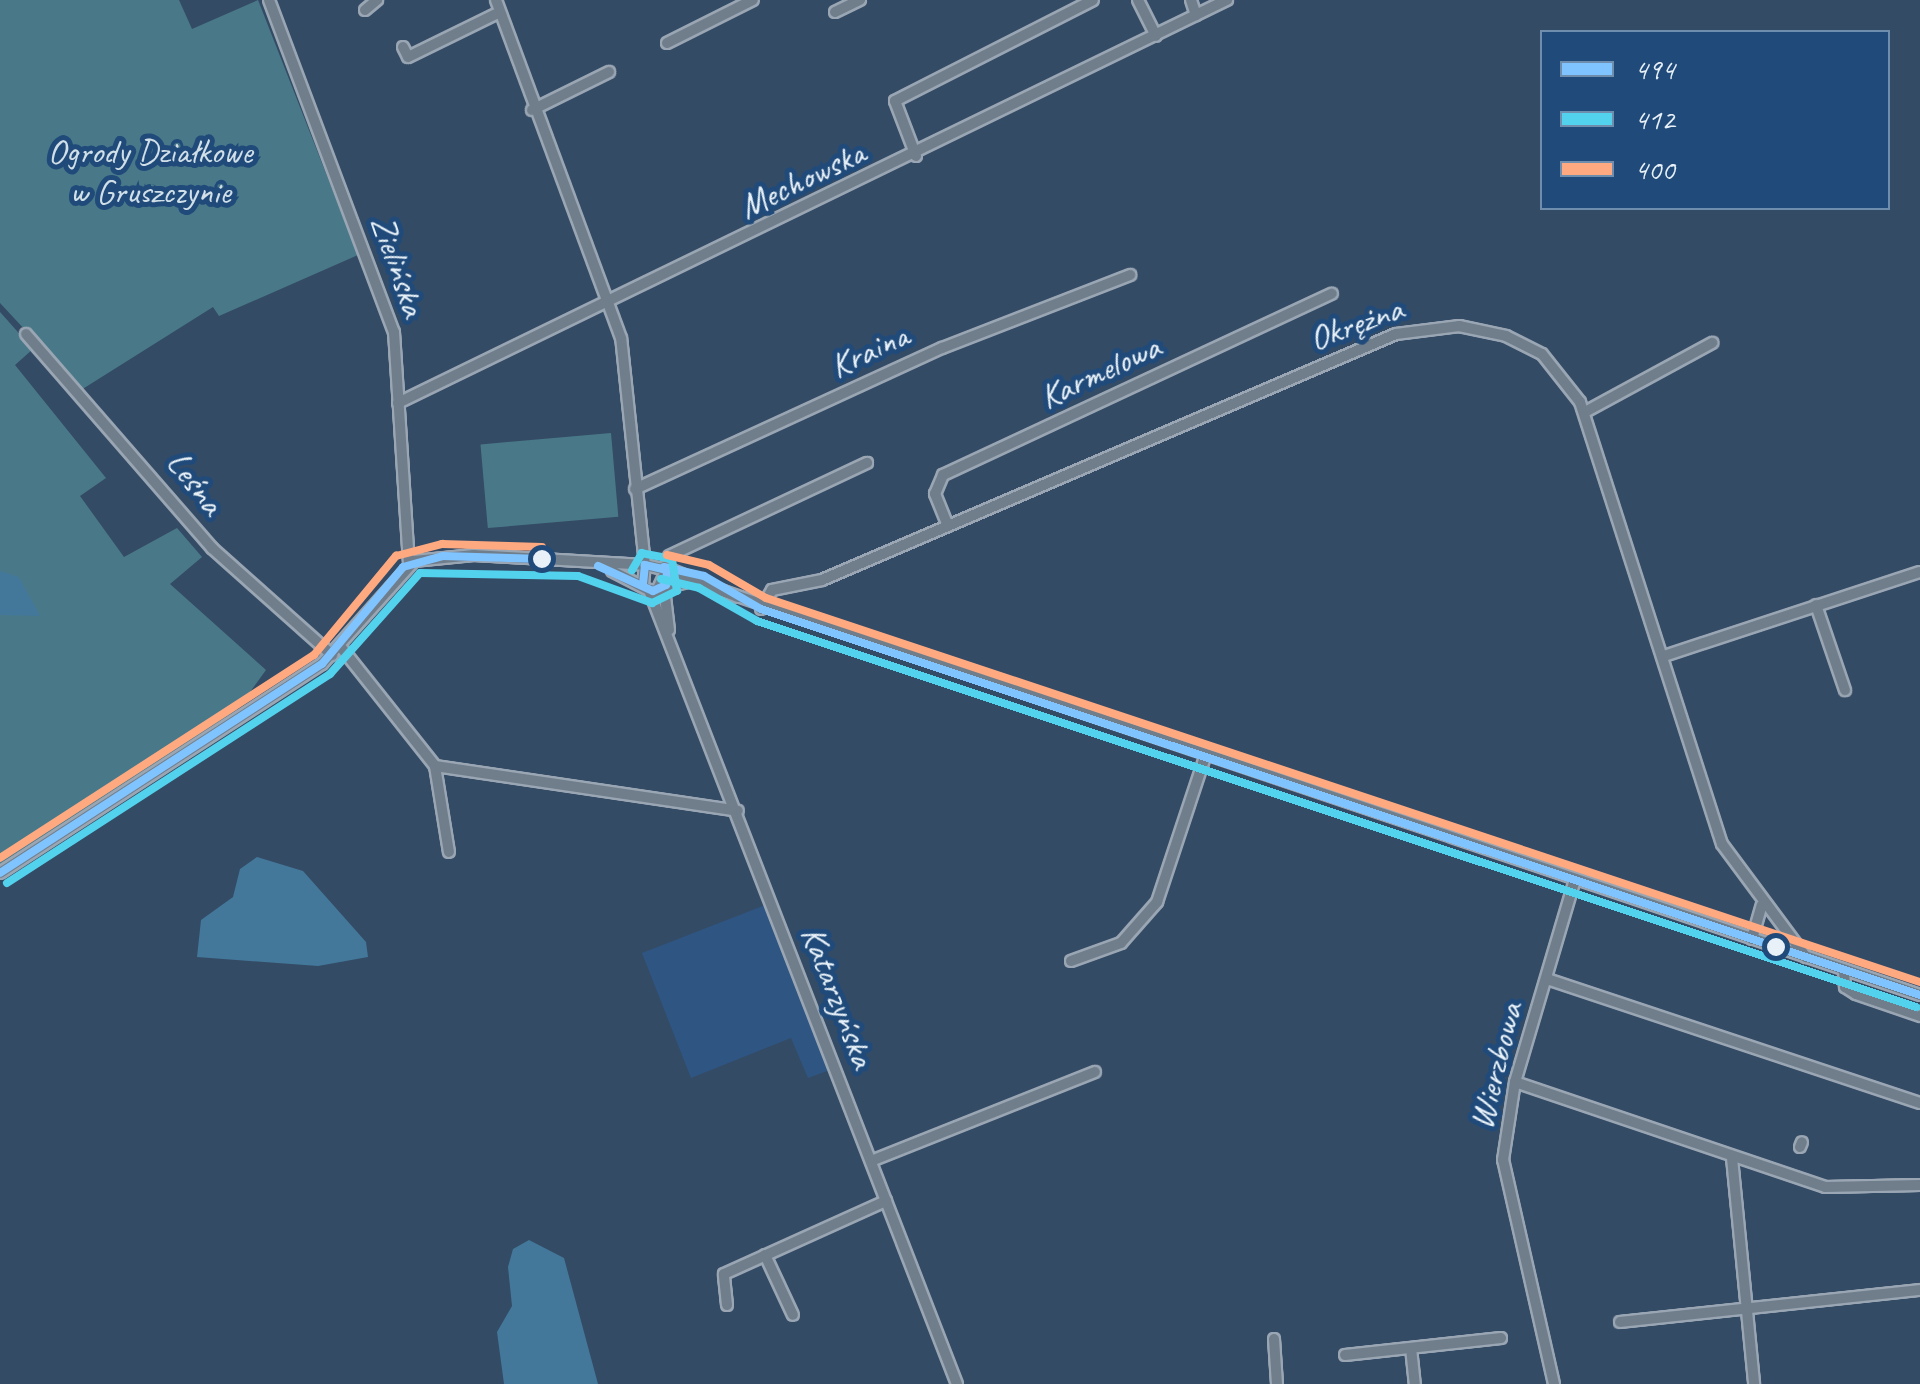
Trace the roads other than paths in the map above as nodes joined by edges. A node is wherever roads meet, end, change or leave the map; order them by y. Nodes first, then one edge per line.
1 (269, 0) edge
2 (377, 0) edge
3 (752, 0) edge
4 (860, 0) edge
5 (1094, 0) edge
6 (1138, 0) edge
7 (1191, 0) edge
8 (1226, 0) edge
9 (498, 6) edge
10 (364, 10) dead end
11 (836, 12) dead end
12 (1196, 15) junction
13 (1156, 36) junction
14 (666, 43) dead end
15 (403, 47) dead end
16 (608, 72) dead end
17 (532, 110) junction
18 (916, 156) junction
19 (1130, 275) dead end
20 (1332, 294) dead end
21 (612, 303) junction
22 (26, 334) dead end
23 (1712, 343) dead end
24 (398, 403) junction
25 (1585, 412) junction
26 (867, 464) dead end
27 (636, 489) junction
28 (948, 526) junction
29 (692, 546) junction
30 (659, 563) junction
31 (409, 564) junction
32 (598, 566) junction
33 (1920, 572) edge
34 (694, 577) junction
35 (646, 588) junction
36 (664, 588) junction
37 (1816, 606) junction
38 (761, 609) junction
39 (669, 630) junction
40 (336, 650) junction
41 (1664, 656) junction
42 (1845, 690) dead end
43 (1205, 757) junction
44 (435, 766) junction
45 (738, 811) junction
46 (449, 852) dead end
47 (0, 873) edge
48 (1575, 880) junction
49 (1762, 904) junction
50 (1752, 939) junction
51 (1806, 957) junction
52 (1071, 961) dead end
53 (1844, 970) junction
54 (1547, 979) junction
55 (1884, 983) junction
56 (1920, 995) edge
57 (1878, 1002) junction
58 (1920, 1016) edge
59 (1095, 1072) dead end
60 (1515, 1082) junction
61 (1920, 1103) edge
62 (1732, 1158) junction
63 (871, 1162) junction
64 (1920, 1185) edge
65 (886, 1202) junction
66 (764, 1255) junction
67 (1920, 1290) edge
68 (727, 1305) dead end
69 (1747, 1308) junction
70 (793, 1315) dead end
71 (1620, 1322) dead end
72 (1274, 1338) dead end
73 (1501, 1338) dead end
74 (1411, 1348) junction
75 (1344, 1355) dead end
76 (958, 1384) edge
77 (1277, 1384) edge
78 (1416, 1384) edge
79 (1554, 1384) edge
80 (1754, 1384) edge

1 - 24 street, Zielińska
2 - 10 street
3 - 14 street
4 - 11 street
5 - 18 street
6 - 13 street
7 - 12 street
8 - 12 street, Mechowska
9 - 15 street
9 - 17 street
12 - 13 street, Mechowska
13 - 18 street, Mechowska
16 - 17 street
17 - 21 street
18 - 21 street, Mechowska
19 - 27 street, Kraina
20 - 28 street, Karmelowa
21 - 24 street, Mechowska
21 - 27 street
22 - 40 street, Leśna
23 - 25 street
24 - 31 street, Zielińska
25 - 28 street, Okrężna
25 - 41 street, Okrężna
26 - 29 street
27 - 30 street
28 - 38 street, Okrężna
29 - 30 street
29 - 34 street
30 - 32 street
30 - 34 street
30 - 35 street
30 - 36 street, Katarzyńska
31 - 32 street
31 - 40 street
32 - 35 street
33 - 37 street
34 - 36 street
34 - 38 street
35 - 36 street
35 - 39 street, Katarzyńska
36 - 39 street, Katarzyńska
37 - 41 street
37 - 42 street
38 - 43 street
39 - 45 street, Katarzyńska
40 - 44 street, Leśna
40 - 47 street
41 - 49 street, Okrężna
43 - 48 street
43 - 52 street
44 - 45 street
44 - 46 street
45 - 63 street, Katarzyńska
48 - 50 street
48 - 54 street, Wierzbowa
49 - 50 street
49 - 51 street, Okrężna
50 - 51 street
51 - 53 street
53 - 55 street
53 - 57 street
54 - 60 street, Wierzbowa
54 - 61 street
55 - 56 street
55 - 57 street
57 - 58 street
59 - 63 street
60 - 62 street
60 - 79 street, Wierzbowa
62 - 64 street
62 - 69 street
63 - 65 street, Katarzyńska
65 - 66 street
65 - 76 street, Katarzyńska
66 - 68 street
66 - 70 street
67 - 69 street
69 - 71 street
69 - 80 street
72 - 77 street
73 - 74 street
74 - 75 street
74 - 78 street

